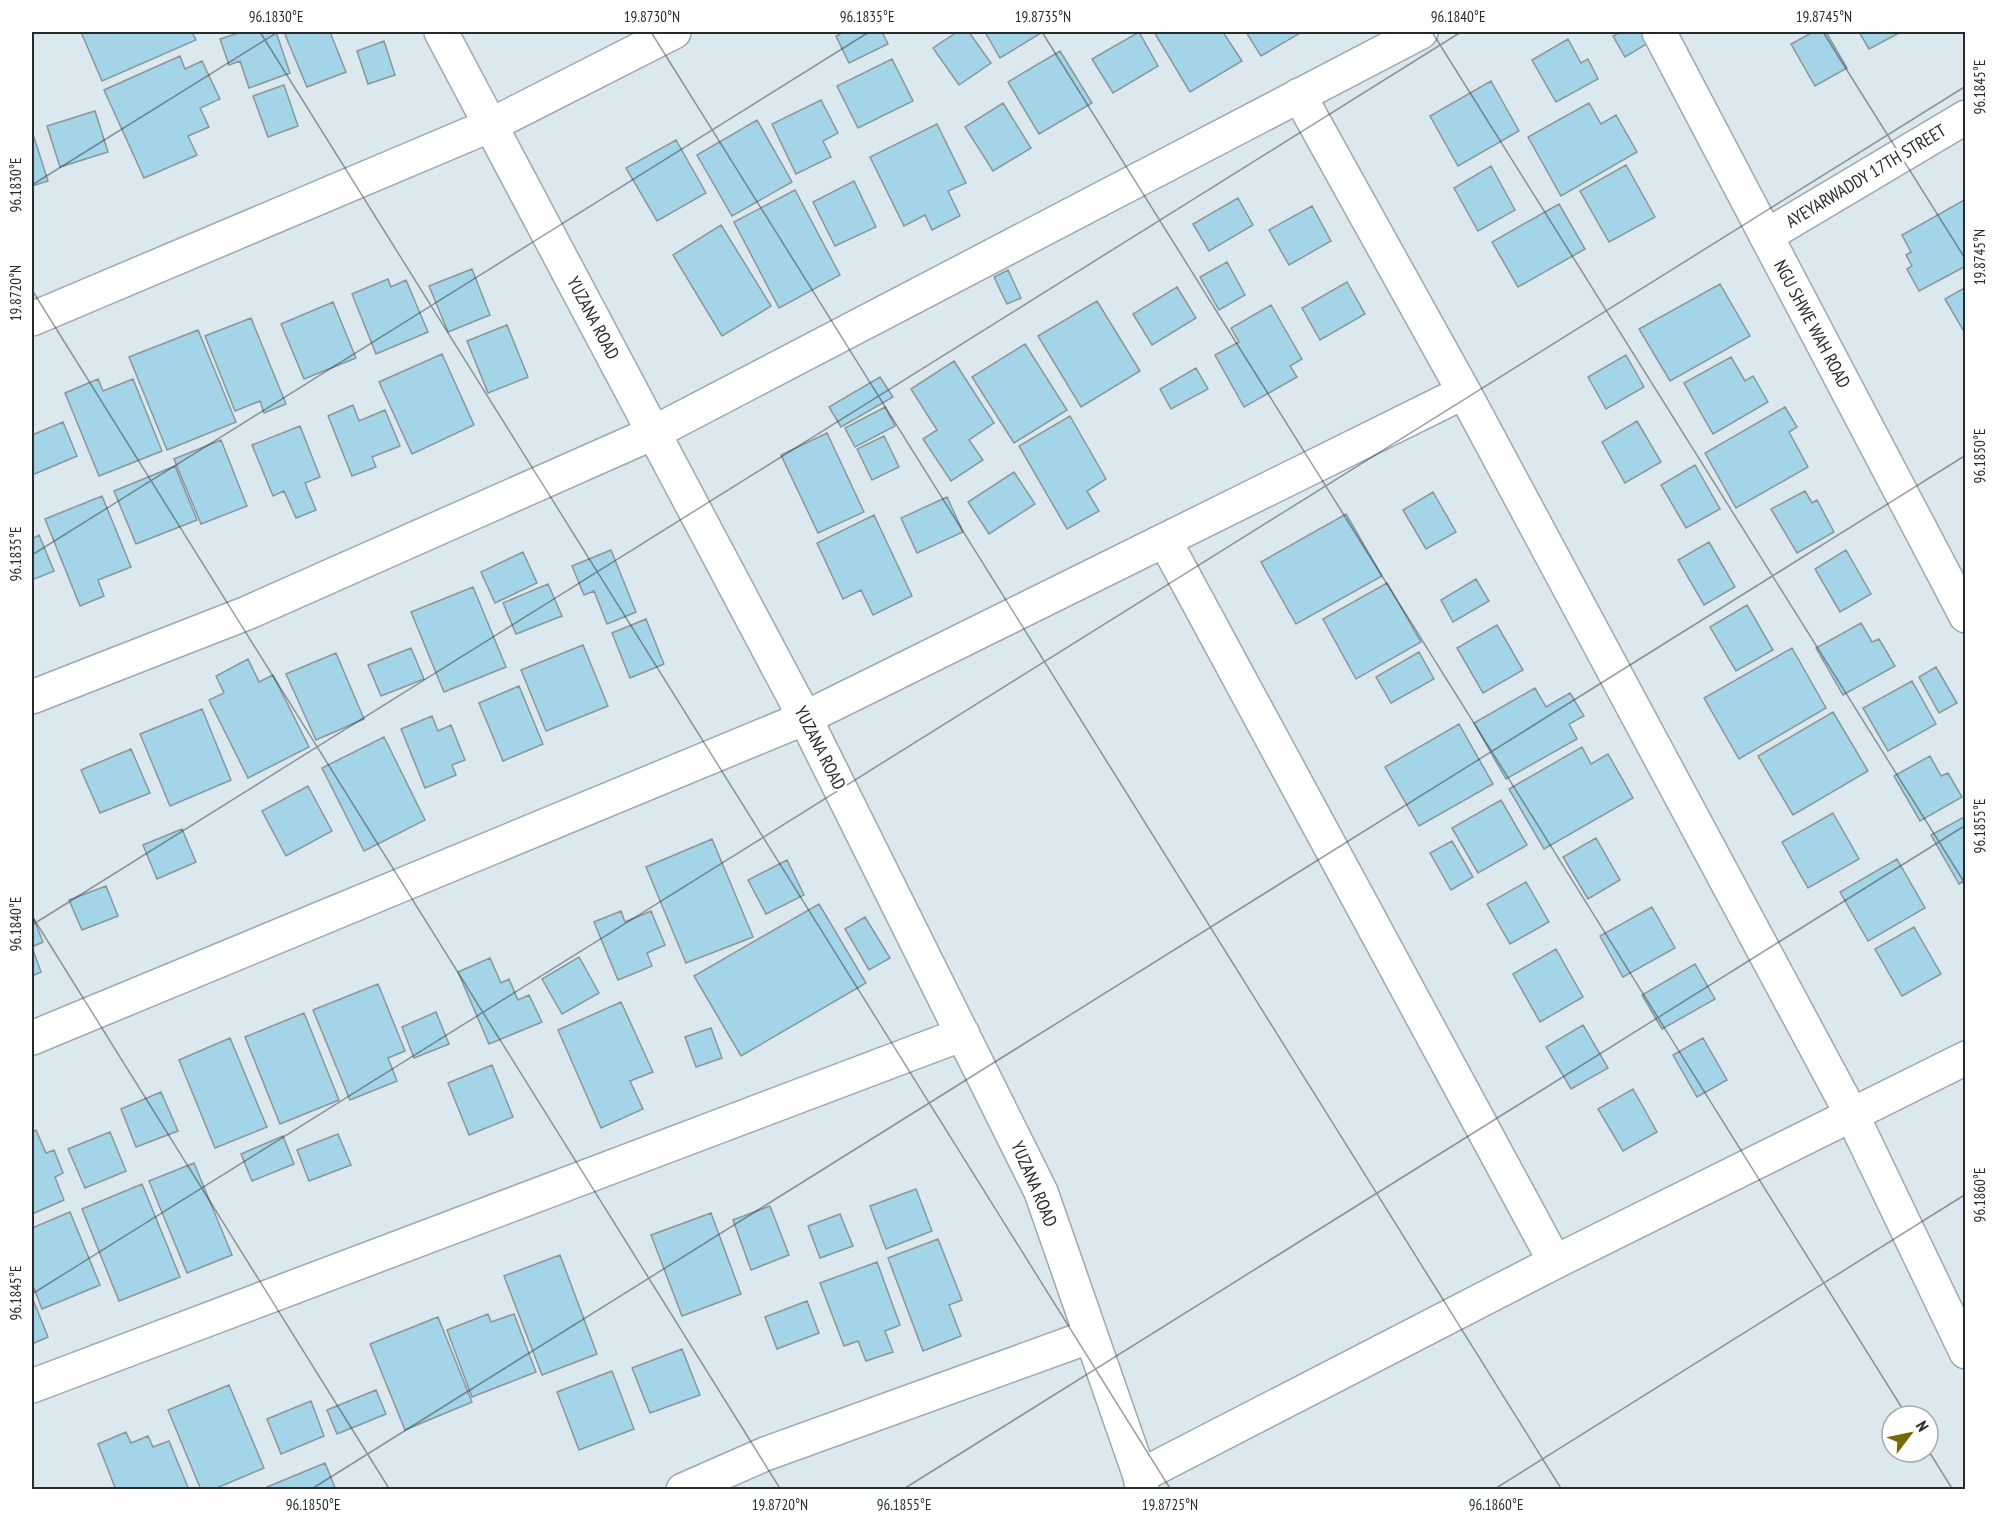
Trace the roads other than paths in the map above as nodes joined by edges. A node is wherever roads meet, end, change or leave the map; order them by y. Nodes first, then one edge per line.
1 (441, 32) edge
2 (674, 32) edge
3 (1421, 32) edge
4 (1659, 32) edge
5 (1299, 95) junction
6 (1965, 117) edge
7 (491, 125) junction
8 (1766, 236) junction
9 (32, 319) edge
10 (1464, 392) junction
11 (653, 433) junction
12 (1165, 541) junction
13 (1965, 616) edge
14 (32, 697) edge
15 (805, 718) junction
16 (963, 1035) junction
17 (32, 1038) edge
18 (1965, 1058) edge
19 (1852, 1114) junction
20 (1555, 1262) junction
21 (1091, 1336) junction
22 (1965, 1352) edge
23 (32, 1386) edge
24 (1141, 1483) edge
25 (683, 1490) edge

1 - 7 street, YUZANA ROAD
2 - 7 street
3 - 5 street
4 - 8 street, NGU SHWE WAH ROAD
5 - 10 street
5 - 11 street
6 - 8 street, AYEYARWADDY 17TH STREET
7 - 9 street
7 - 11 street, YUZANA ROAD
8 - 13 street, NGU SHWE WAH ROAD
10 - 12 street
10 - 19 street
11 - 14 street
11 - 15 street, YUZANA ROAD
12 - 15 street
12 - 20 street
15 - 16 street, YUZANA ROAD
15 - 17 street
16 - 21 street, YUZANA ROAD
16 - 23 street
18 - 19 street
19 - 20 street
19 - 22 street
20 - 24 street
21 - 24 street, YUZANA ROAD
21 - 25 street

